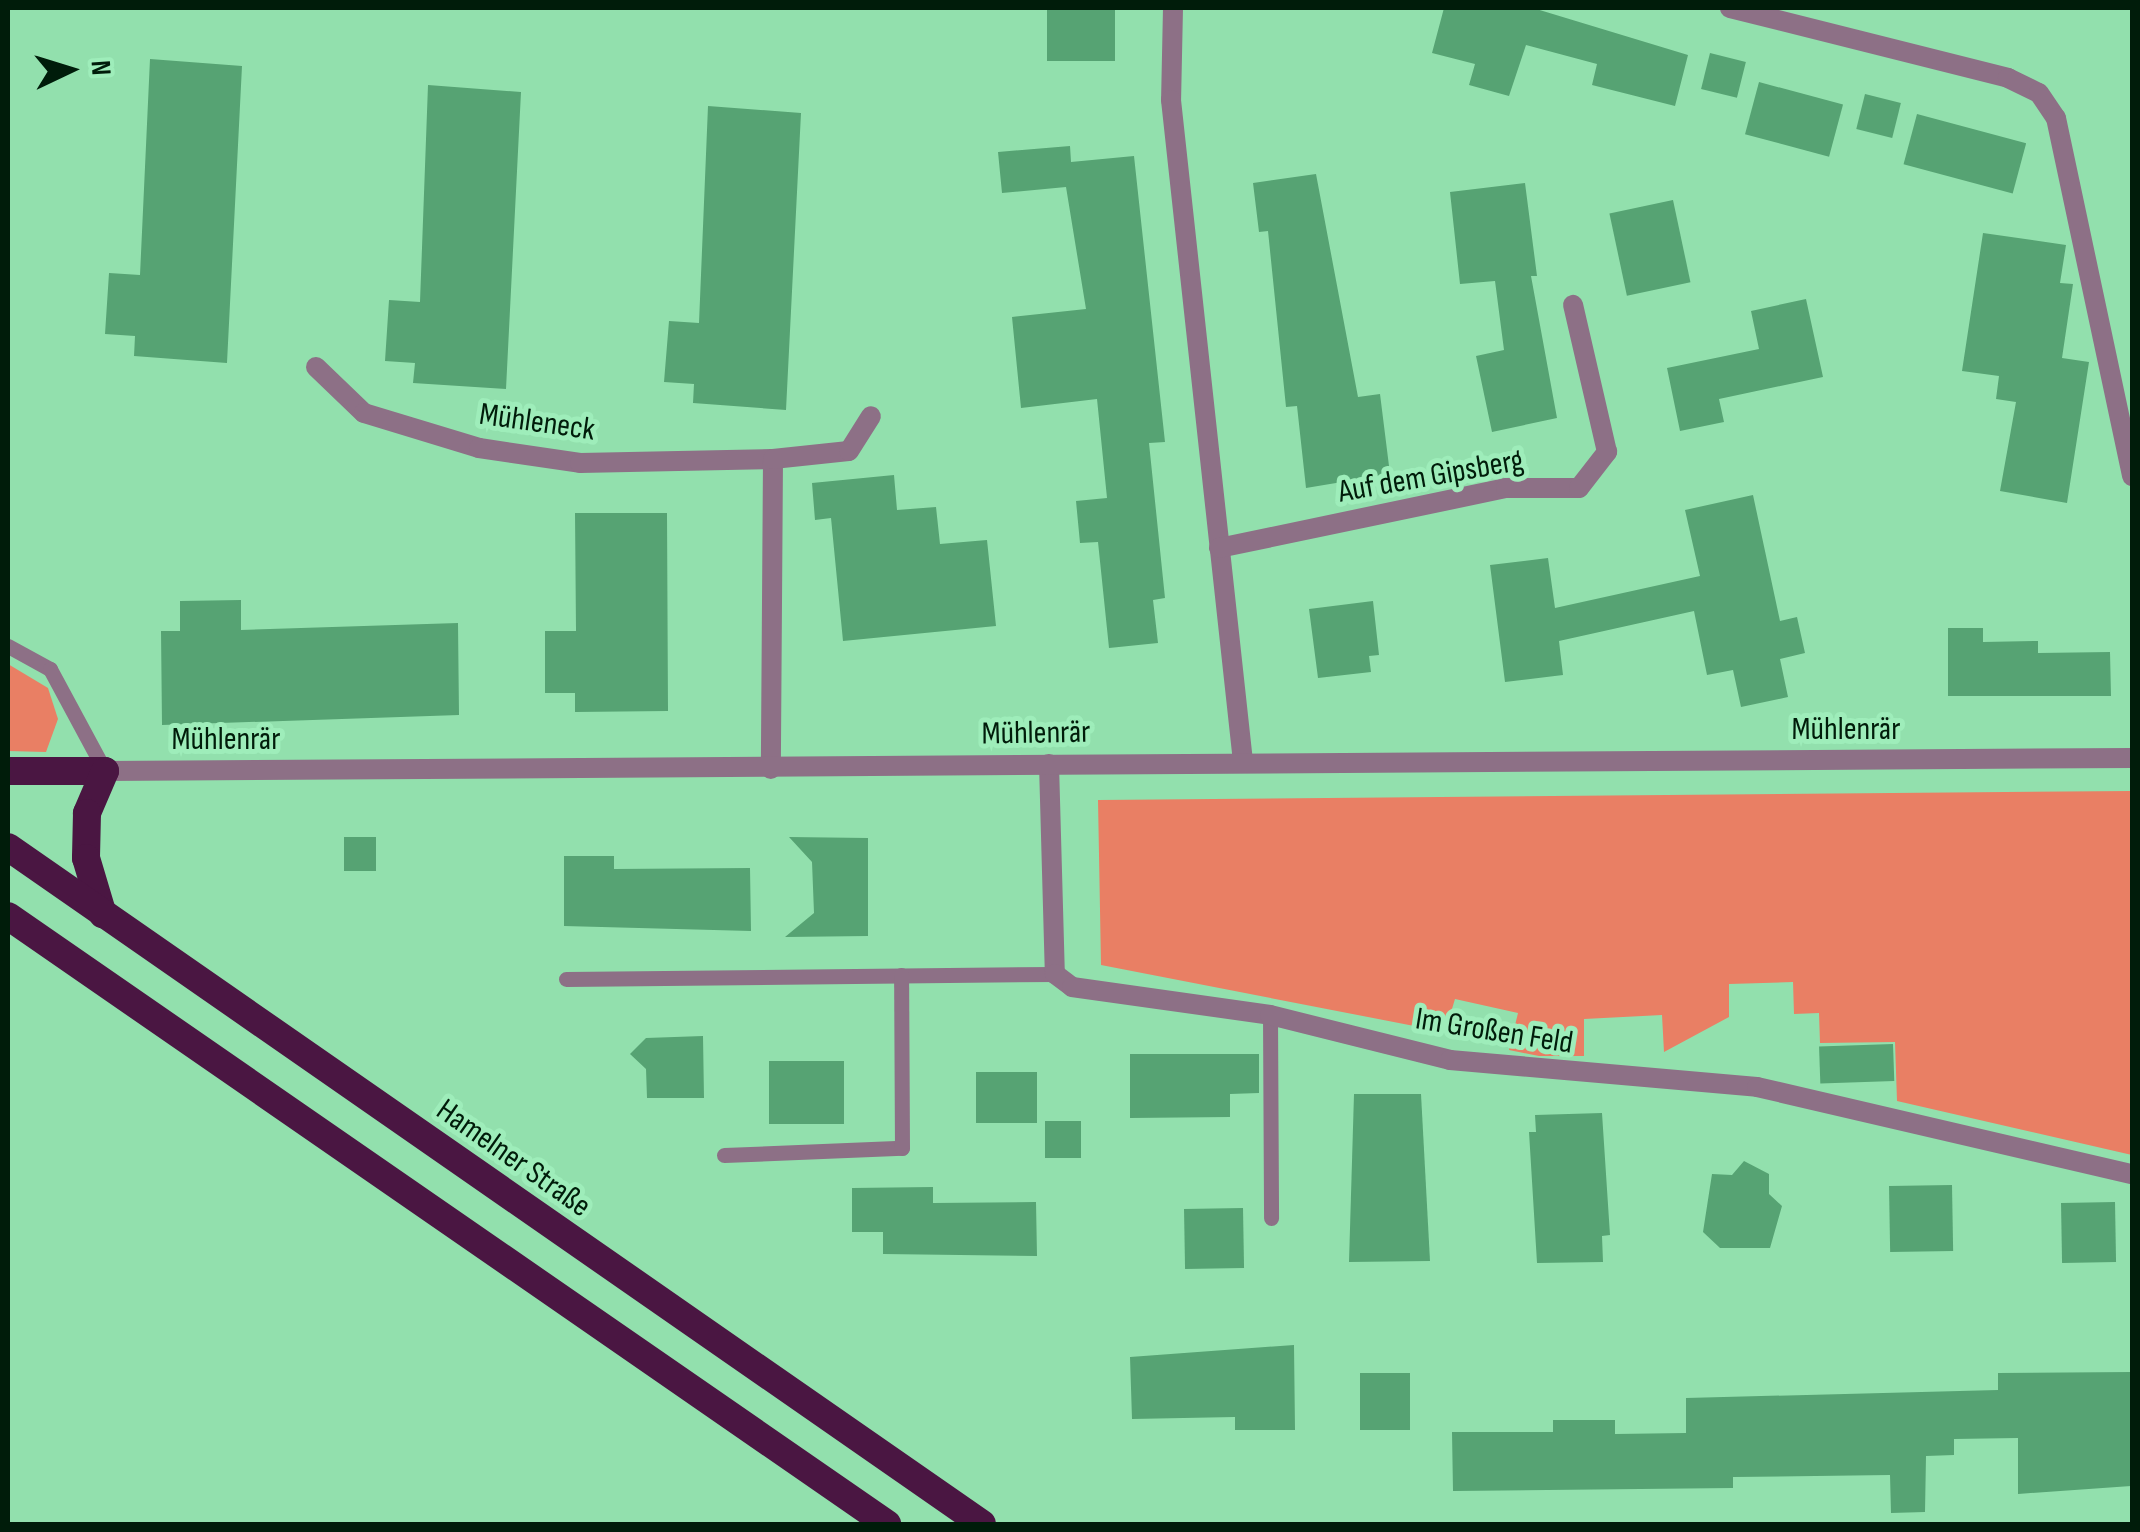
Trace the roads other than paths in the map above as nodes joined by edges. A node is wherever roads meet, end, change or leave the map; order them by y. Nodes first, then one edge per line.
1 (1174, 8) edge
2 (1730, 8) edge
3 (1574, 305) dead end
4 (316, 366) dead end
5 (871, 416) dead end
6 (773, 459) junction
7 (2132, 476) edge
8 (1219, 548) junction
9 (8, 646) edge
10 (2132, 758) edge
11 (1243, 762) junction
12 (1049, 764) junction
13 (770, 768) junction
14 (105, 770) junction
15 (8, 771) edge
16 (8, 848) edge
17 (104, 914) junction
18 (8, 916) edge
19 (1055, 974) junction
20 (901, 975) junction
21 (566, 980) dead end
22 (1270, 1015) junction
23 (724, 1155) dead end
24 (2132, 1174) edge
25 (1271, 1218) dead end
26 (886, 1524) edge
27 (982, 1524) edge

1 - 8 street
2 - 7 street
3 - 8 street, Auf dem Gipsberg
4 - 6 street, Mühleneck
5 - 6 street, Mühleneck
6 - 13 street
8 - 11 street
9 - 14 lane
10 - 11 street, Mühlenrär
11 - 12 street, Mühlenrär
12 - 13 street, Mühlenrär
12 - 19 street
13 - 14 street, Mühlenrär
14 - 15 highway
14 - 17 highway
16 - 17 highway, Hamelner Straße
17 - 27 highway, Hamelner Straße
18 - 26 highway
19 - 20 lane
19 - 22 street, Im Großen Feld
20 - 21 lane
20 - 23 lane
22 - 24 street, Im Großen Feld
22 - 25 lane

